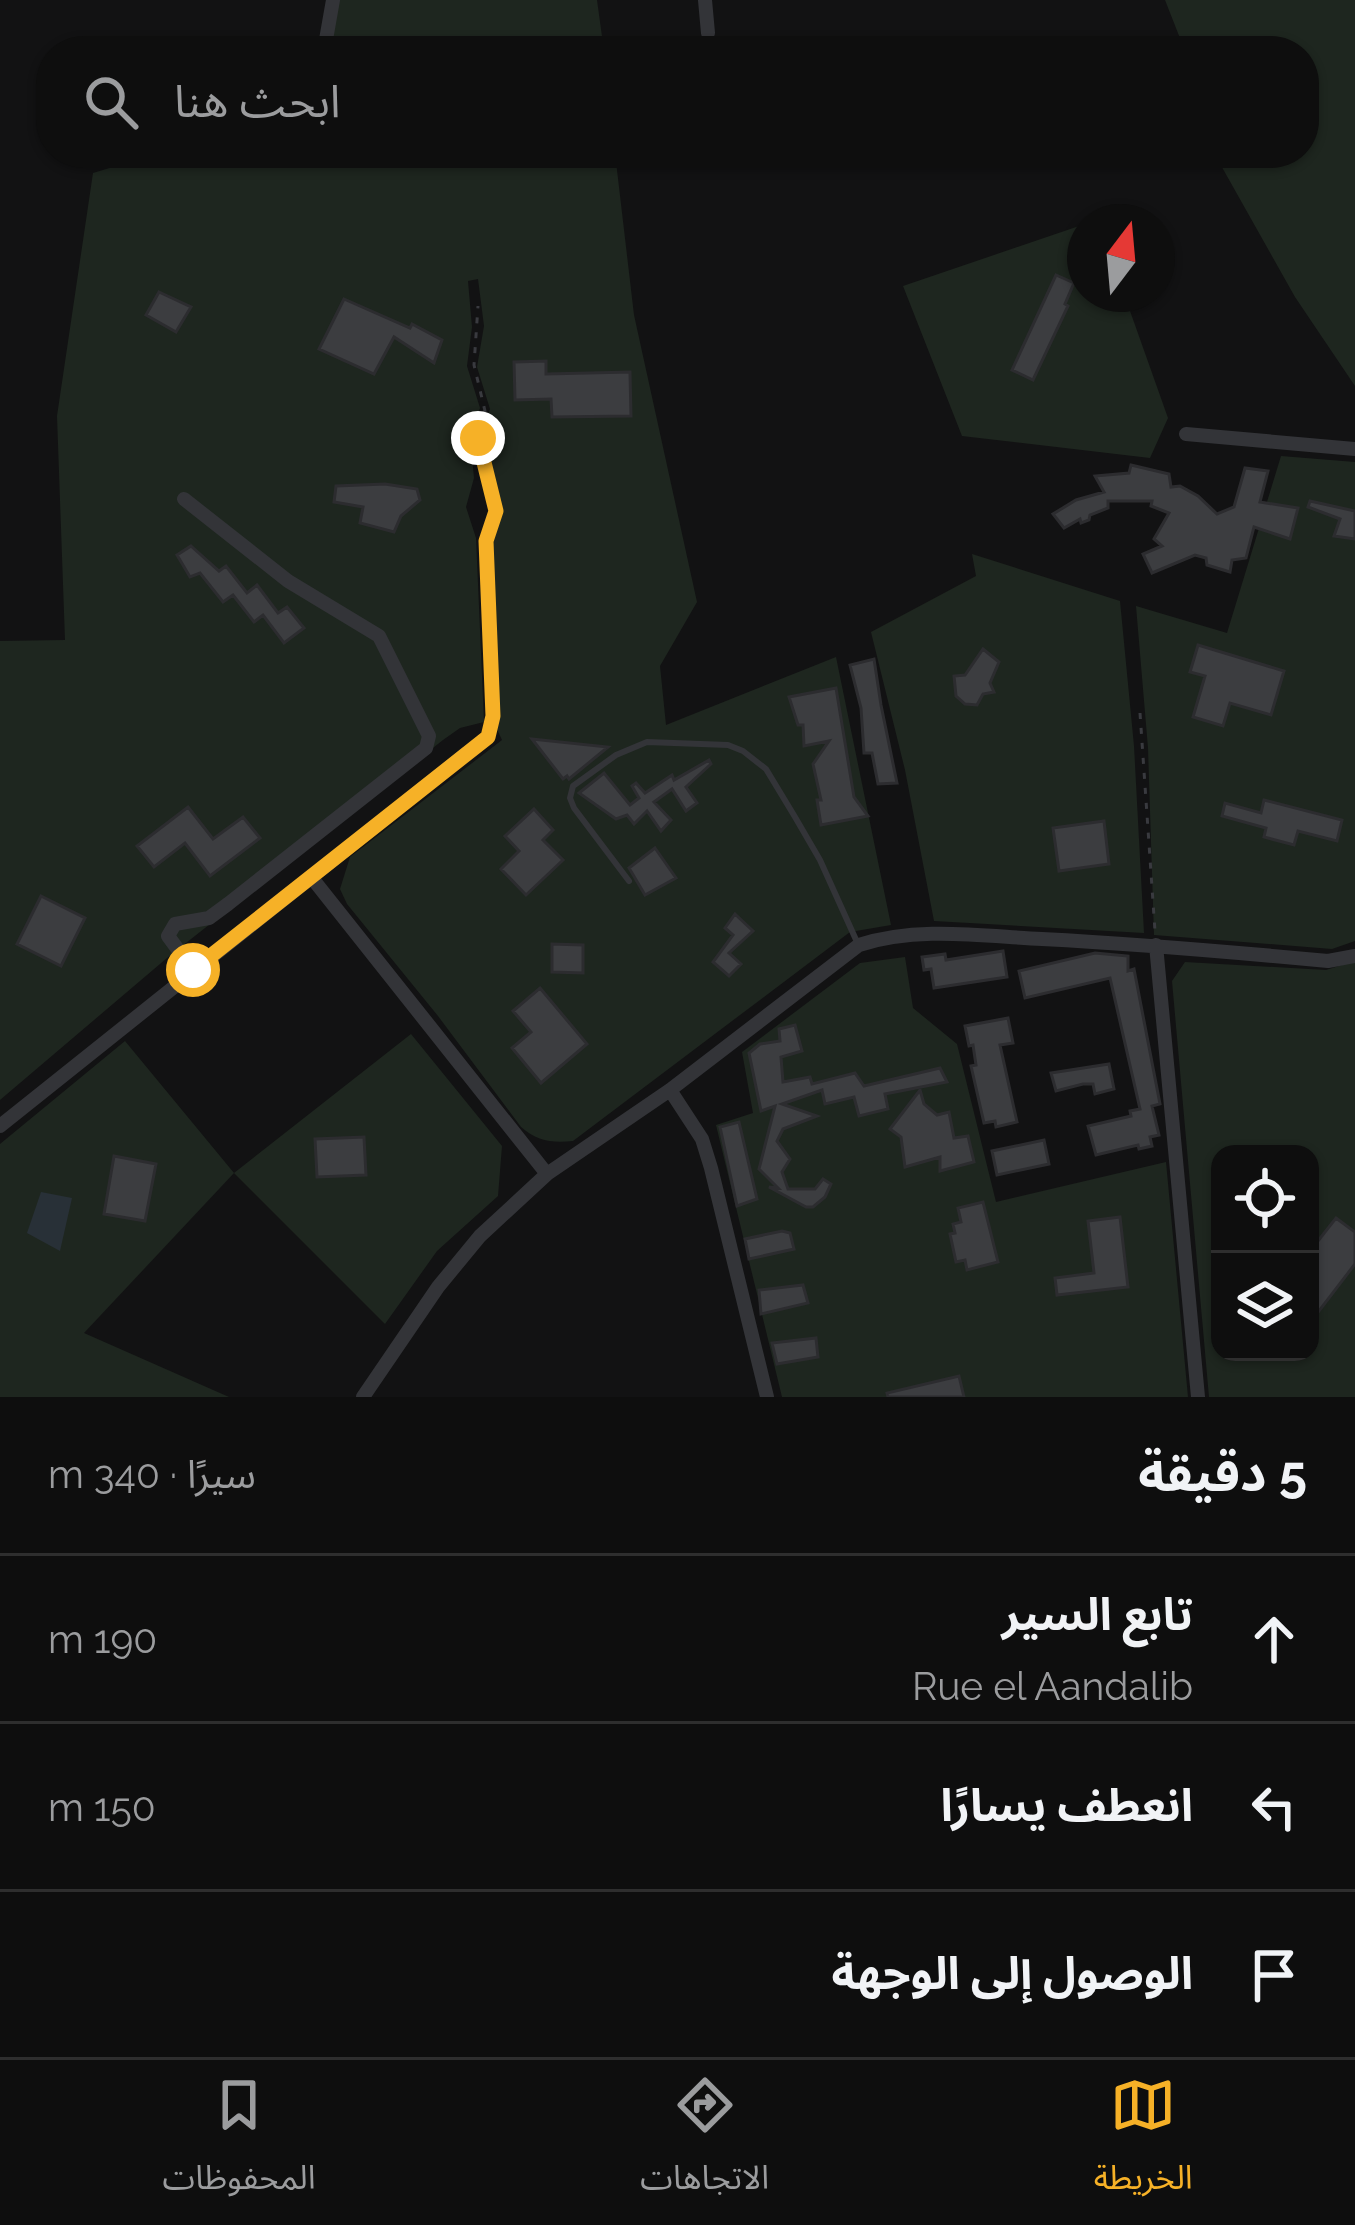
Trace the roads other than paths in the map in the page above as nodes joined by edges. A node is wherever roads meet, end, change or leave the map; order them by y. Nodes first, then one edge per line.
1 (333, 0) edge
2 (705, 0) edge
3 (708, 33) dead end
4 (327, 36) edge
5 (1186, 434) dead end
6 (1355, 449) edge
7 (184, 499) dead end
8 (466, 753) road end
9 (312, 878) junction
10 (629, 880) dead end
11 (859, 945) junction
12 (1156, 945) junction
13 (1355, 956) edge
14 (193, 970) junction
15 (670, 1090) junction
16 (0, 1126) edge
17 (547, 1174) junction
18 (363, 1397) edge
19 (766, 1397) edge
20 (1198, 1397) edge

1 - 4 street
2 - 3 street
5 - 6 street
7 - 14 street
8 - 9 street
9 - 14 street
9 - 17 street
10 - 11 lane
11 - 12 street
11 - 15 street
12 - 13 street
12 - 20 street
14 - 16 street
15 - 17 street
15 - 19 street
17 - 18 street

